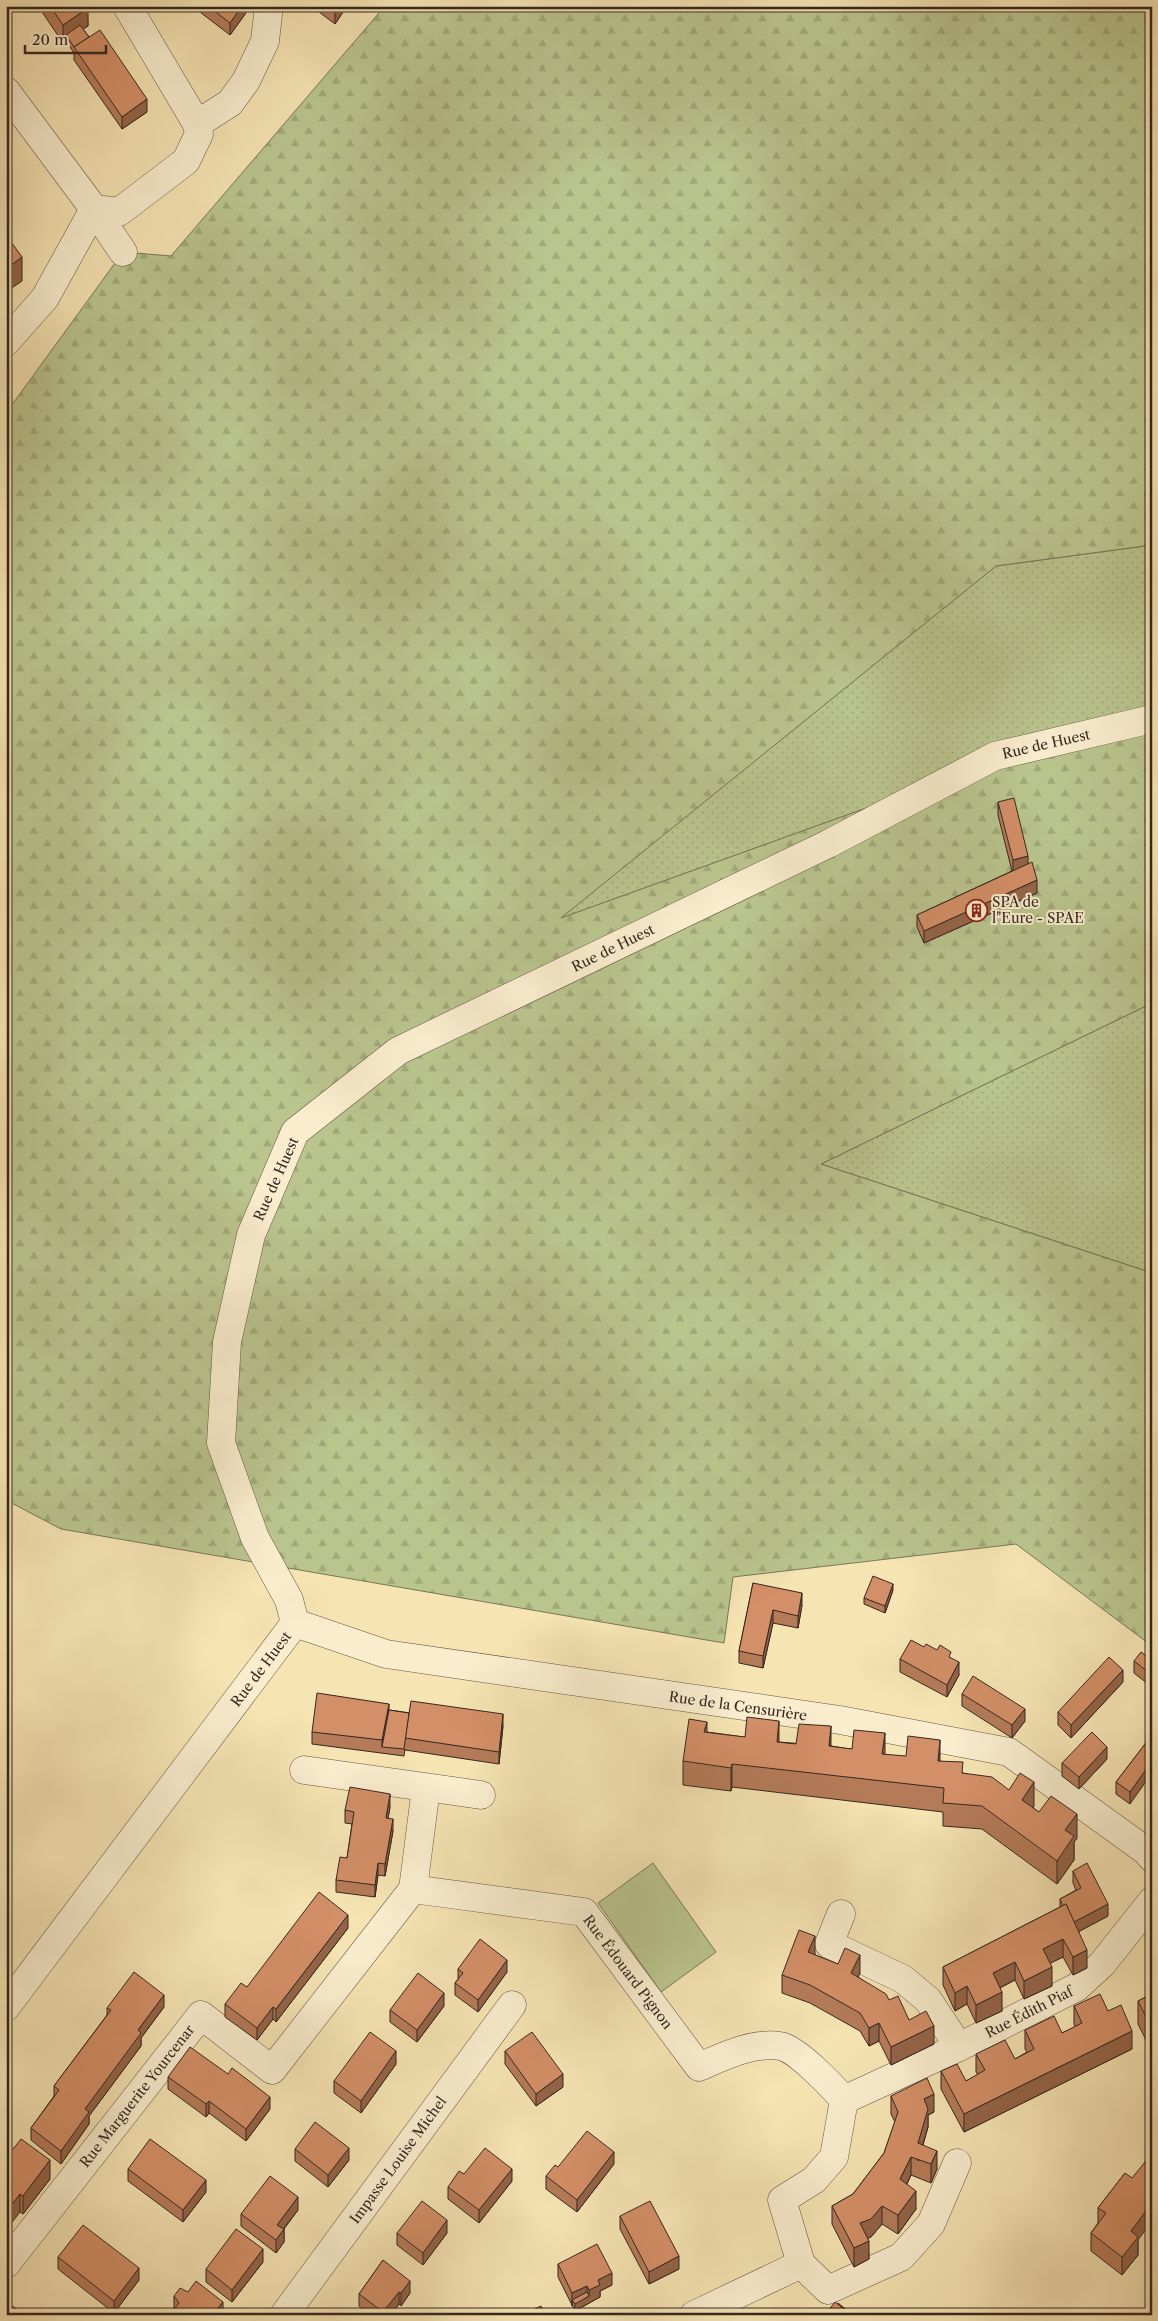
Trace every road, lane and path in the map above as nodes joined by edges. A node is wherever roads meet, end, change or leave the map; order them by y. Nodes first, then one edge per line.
1 (127, 6) edge
2 (269, 6) edge
3 (6, 91) edge
4 (197, 124) junction
5 (94, 209) junction
6 (123, 252) dead end
7 (6, 342) edge
8 (1152, 719) edge
9 (295, 1623) junction
10 (304, 1770) dead end
11 (426, 1788) junction
12 (481, 1795) dead end
13 (1152, 1858) edge
14 (413, 1888) junction
15 (1152, 1901) edge
16 (841, 1914) dead end
17 (512, 2005) dead end
18 (6, 2007) edge
19 (958, 2047) junction
20 (844, 2100) junction
21 (957, 2163) dead end
22 (6, 2264) edge
23 (801, 2264) junction
24 (284, 2315) edge
25 (694, 2315) edge

1 - 4 street
2 - 4 street
3 - 5 street
4 - 5 street
5 - 6 street
5 - 7 street
8 - 9 street, Rue de Huest
9 - 13 street, Rue de la Censurière
9 - 18 street, Rue de Huest
10 - 11 street
11 - 12 street
11 - 14 street
14 - 20 street, Rue Édouard Pignon
14 - 22 street, Rue Marguerite Yourcenar
15 - 19 street, Rue Édith Piaf
16 - 19 street
17 - 24 street, Impasse Louise Michel
19 - 20 street, Rue Édith Piaf
20 - 23 street
21 - 23 street
23 - 25 street

